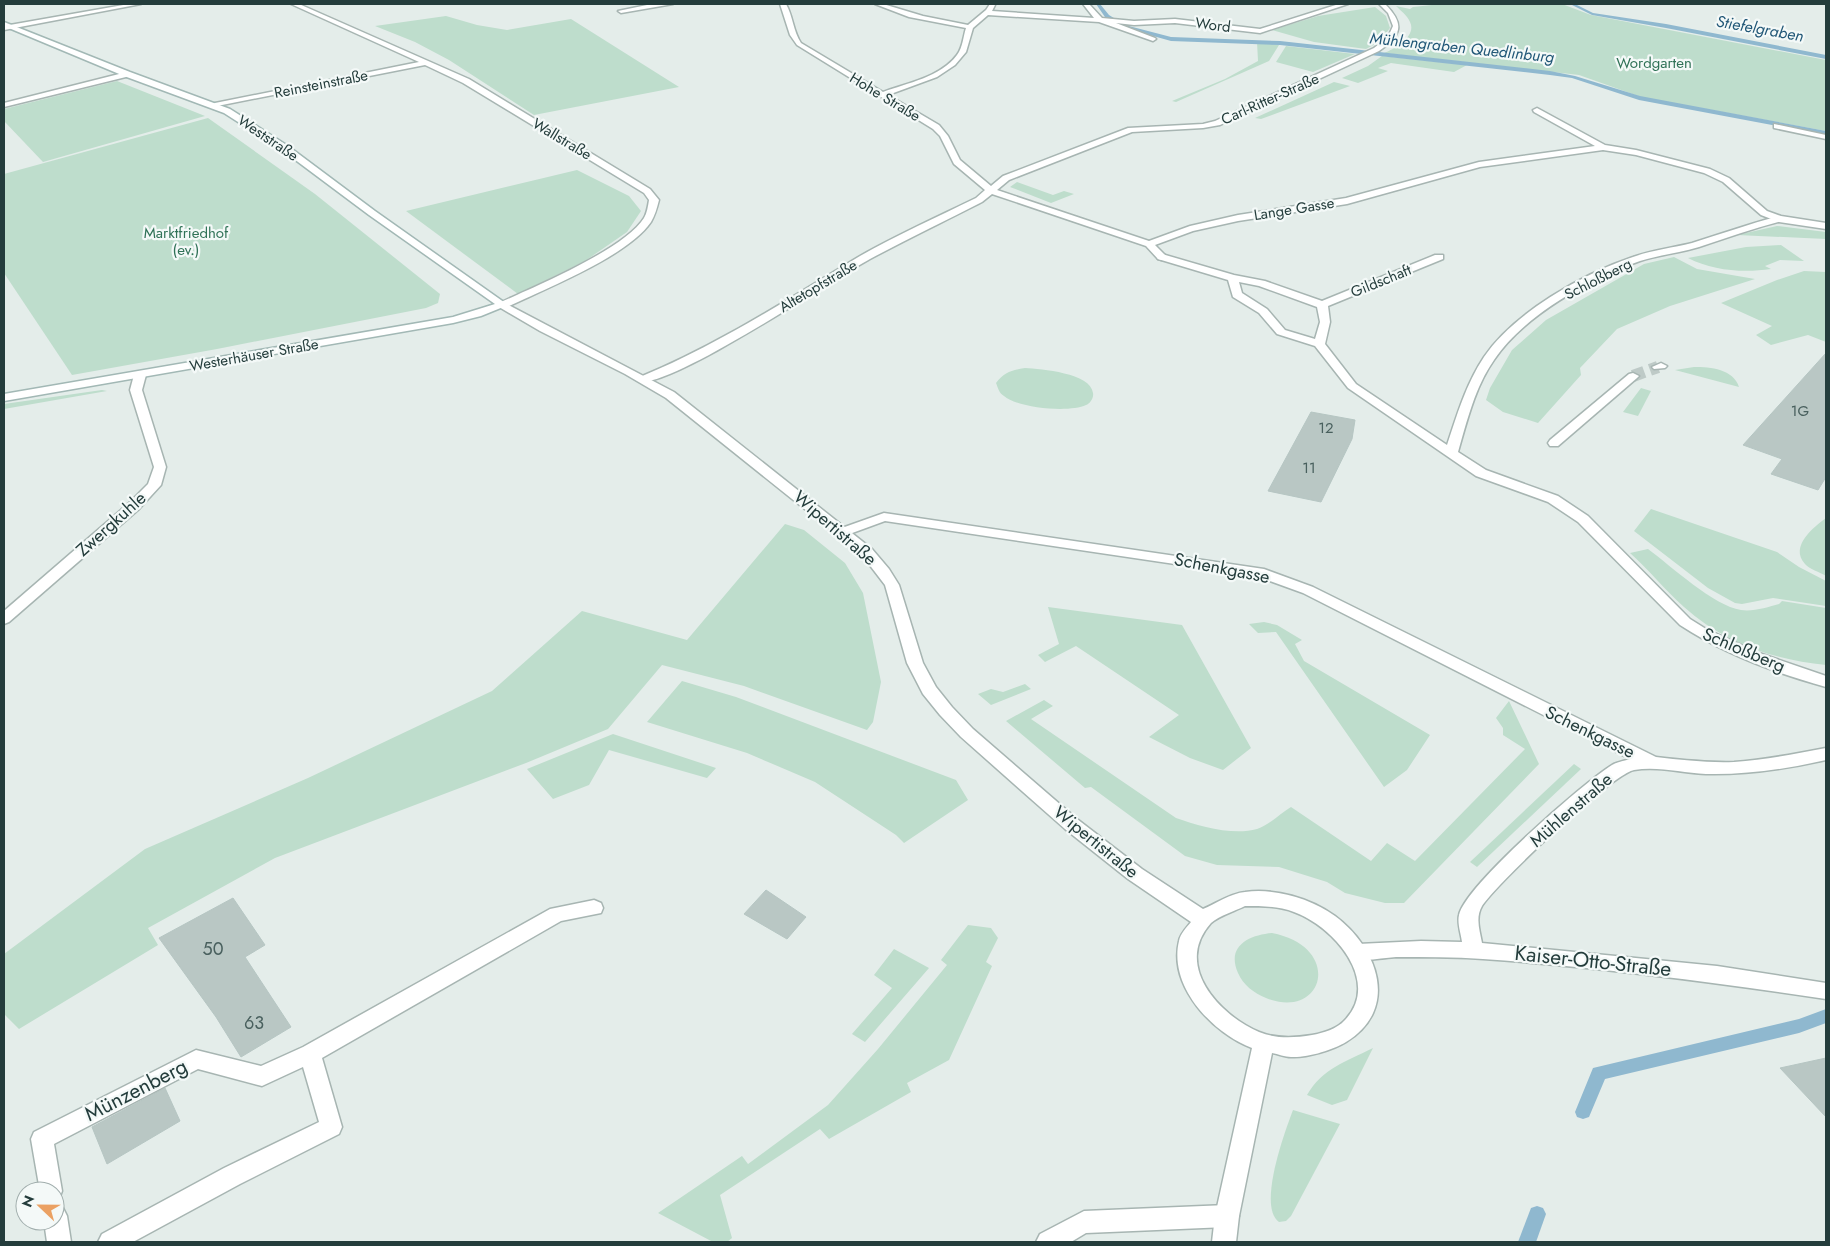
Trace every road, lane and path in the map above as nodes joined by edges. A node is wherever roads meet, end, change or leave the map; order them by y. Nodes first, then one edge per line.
1 (138, 4) edge
2 (294, 4) edge
3 (670, 4) edge
4 (783, 4) edge
5 (878, 4) edge
6 (991, 4) edge
7 (1086, 4) edge
8 (1345, 4) edge
9 (1382, 4) edge
10 (652, 5) edge
11 (621, 11) dead end
12 (987, 13) junction
13 (1103, 21) junction
14 (6, 26) edge
15 (970, 27) junction
16 (1153, 39) dead end
17 (427, 63) junction
18 (127, 74) junction
19 (881, 95) junction
20 (4, 105) edge
21 (215, 105) junction
22 (1537, 110) dead end
23 (1777, 126) dead end
24 (1826, 137) edge
25 (1603, 148) junction
26 (991, 191) junction
27 (1779, 219) junction
28 (1826, 226) edge
29 (1149, 244) junction
30 (1439, 257) dead end
31 (1233, 278) junction
32 (503, 305) junction
33 (1322, 305) junction
34 (1319, 344) junction
35 (140, 375) junction
36 (1633, 376) tunnel mouth
37 (644, 378) junction
38 (4, 398) edge
39 (1554, 443) dead end
40 (1451, 453) junction
41 (844, 532) junction
42 (4, 619) edge
43 (1826, 682) edge
44 (1826, 754) edge
45 (1653, 763) junction
46 (594, 908) dead end
47 (1202, 919) junction
48 (1473, 949) junction
49 (1358, 952) junction
50 (1825, 991) edge
51 (1264, 1043) junction
52 (310, 1054) junction
53 (49, 1181) edge
54 (1227, 1216) junction
55 (110, 1242) edge
56 (1048, 1242) edge
57 (1224, 1242) edge

1 - 14 street
2 - 17 street, Wallstraße
3 - 10 street
4 - 19 street, Hohe Straße
5 - 15 street
6 - 12 street
7 - 13 street
8 - 13 street, Word
9 - 26 street, Carl-Ritter-Straße
10 - 11 street
12 - 13 street, Word
12 - 15 street
13 - 16 street
14 - 18 street, Weststraße
15 - 19 street
17 - 21 street, Reinsteinstraße
17 - 32 street, Wallstraße
18 - 20 street
18 - 21 street, Weststraße
19 - 26 street, Hohe Straße
21 - 32 street, Weststraße
22 - 25 street, Lange Gasse
23 - 24 street
25 - 27 street, Lange Gasse
25 - 29 street, Lange Gasse
26 - 29 street
26 - 37 street, Altetopfstraße
27 - 28 street, Schloßberg
27 - 40 street, Schloßberg
29 - 31 street
30 - 33 street, Gildschaft
31 - 33 street
31 - 34 street
32 - 35 street, Westerhäuser Straße
32 - 37 street, Wipertistraße
33 - 34 street
34 - 40 street, Schloßberg
35 - 38 street, Westerhäuser Straße
35 - 42 street, Zwergkuhle
36 - 39 street
37 - 41 street, Wipertistraße
40 - 43 street, Schloßberg
41 - 45 street, Schenkgasse
41 - 47 street, Wipertistraße
44 - 45 street, Mühlenstraße
45 - 48 street, Mühlenstraße
46 - 52 street, Münzenberg
47 - 49 street
47 - 51 street
48 - 49 street, Kaiser-Otto-Straße
48 - 50 street, Kaiser-Otto-Straße
49 - 51 street
51 - 54 street
52 - 53 street, Münzenberg
52 - 55 street
54 - 56 street
54 - 57 street

